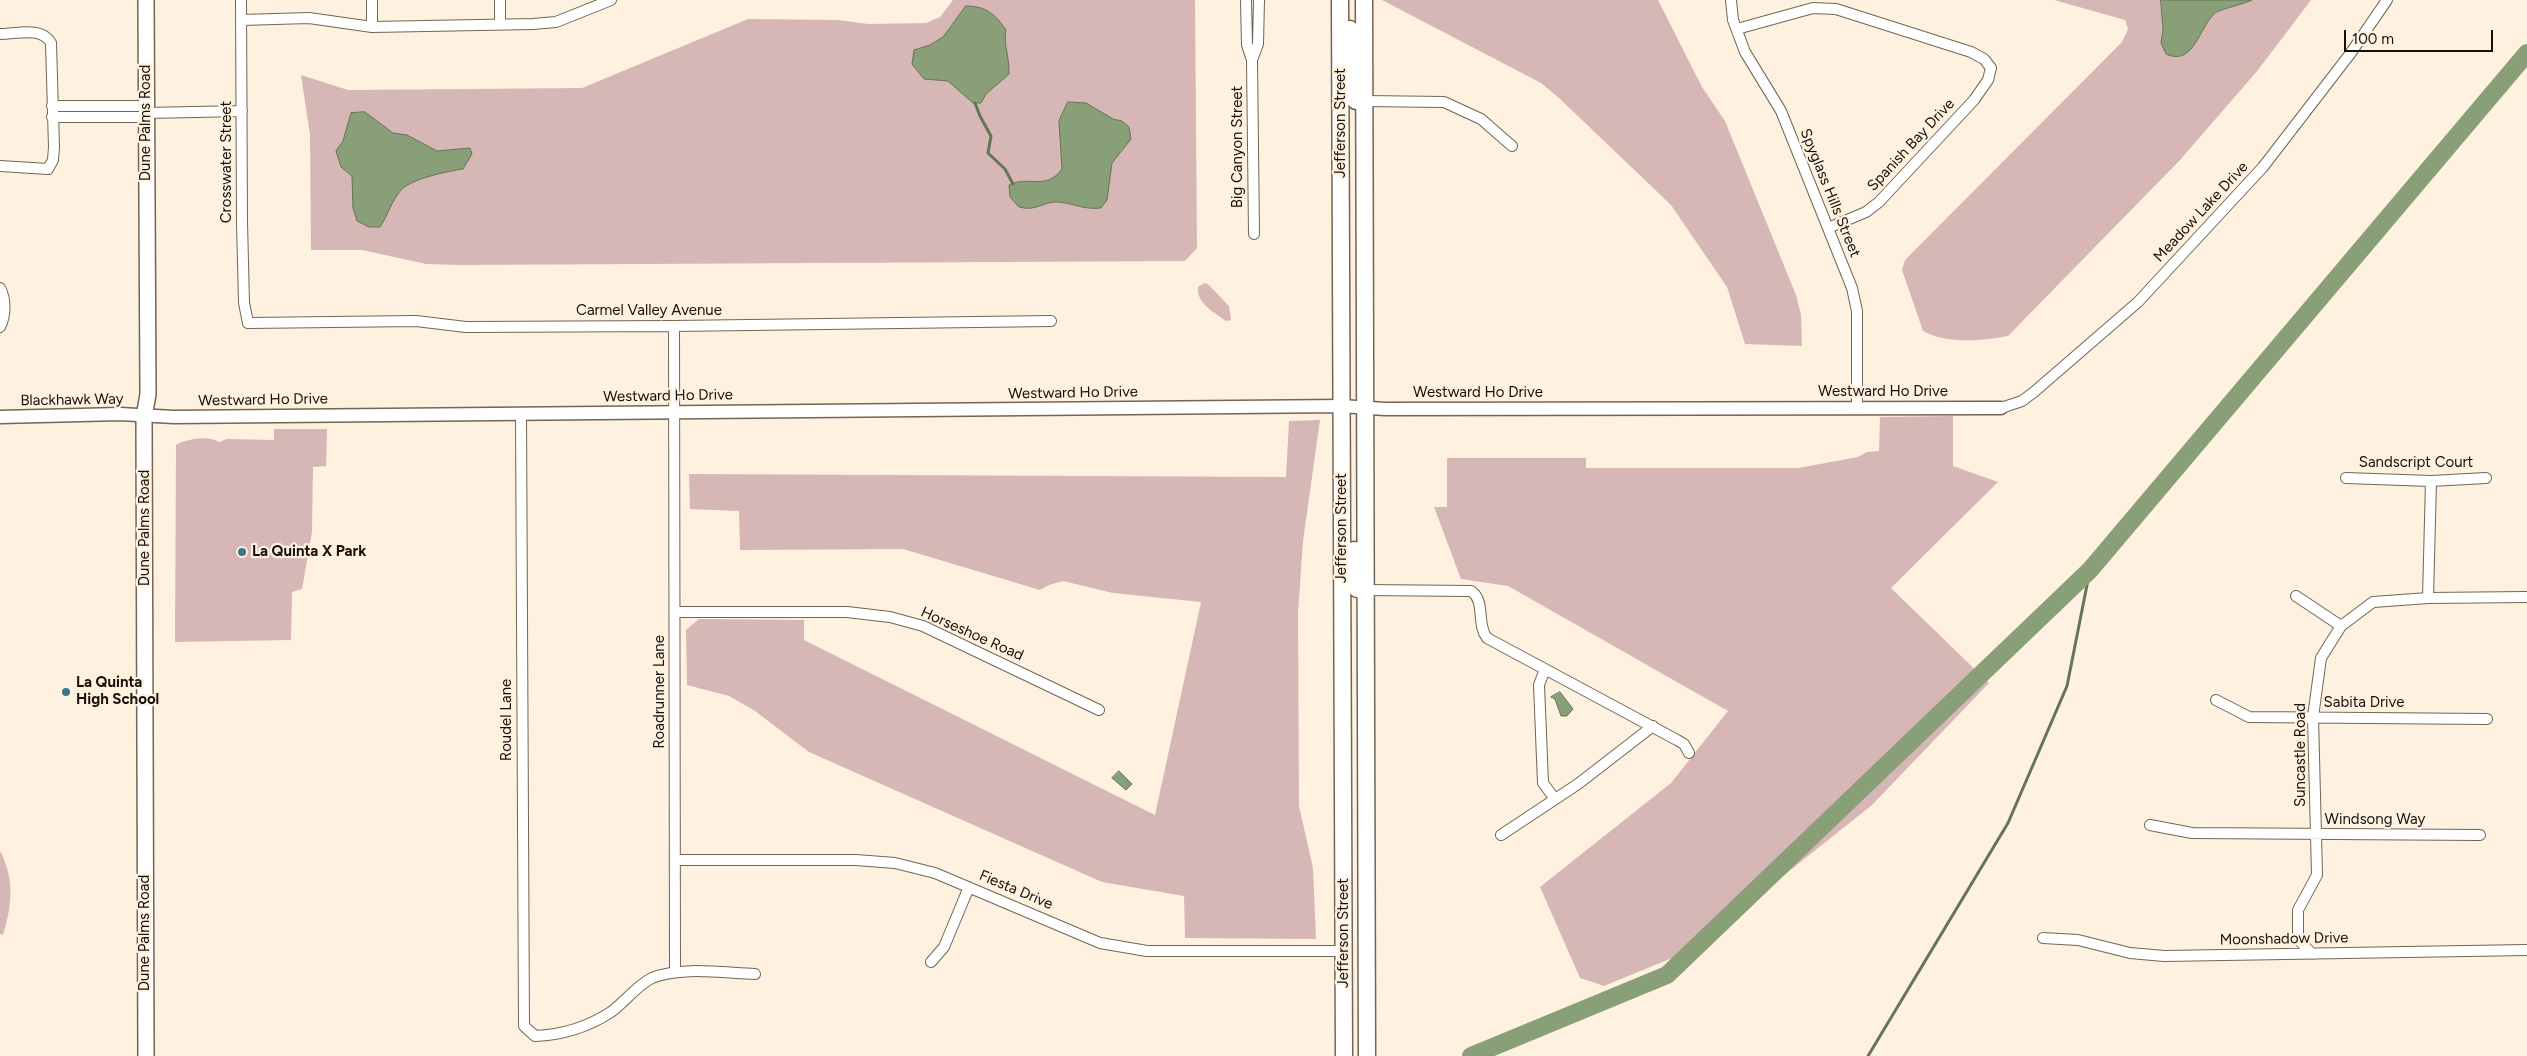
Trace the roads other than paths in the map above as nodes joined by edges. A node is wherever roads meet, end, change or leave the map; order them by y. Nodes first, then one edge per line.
1 (146, 0) edge
2 (241, 0) edge
3 (372, 0) edge
4 (500, 0) edge
5 (611, 0) edge
6 (1246, 0) edge
7 (1259, 0) edge
8 (1340, 0) edge
9 (1345, 0) edge
10 (1364, 0) edge
11 (1730, 0) edge
12 (2387, 0) edge
13 (241, 20) junction
14 (500, 24) junction
15 (372, 27) junction
16 (1736, 29) junction
17 (0, 34) edge
18 (1252, 60) junction
19 (1364, 101) junction
20 (242, 111) junction
21 (52, 112) junction
22 (146, 112) junction
23 (1512, 146) dead end
24 (0, 166) edge
25 (1828, 228) junction
26 (1254, 234) dead end
27 (0, 288) edge
28 (1051, 320) dead end
29 (248, 322) joint
30 (674, 326) junction
31 (0, 327) edge
32 (1342, 406) junction
33 (1366, 408) junction
34 (1857, 408) junction
35 (2001, 408) joint
36 (675, 413) junction
37 (521, 414) junction
38 (0, 417) edge
39 (144, 417) junction
40 (2346, 478) dead end
41 (2486, 478) dead end
42 (2431, 481) junction
43 (1342, 487) junction
44 (1366, 590) junction
45 (2296, 596) dead end
46 (2527, 597) edge
47 (2428, 598) junction
48 (675, 612) junction
49 (2341, 626) junction
50 (1545, 669) junction
51 (2216, 700) dead end
52 (1099, 710) dead end
53 (2313, 717) junction
54 (2487, 719) dead end
55 (1653, 726) junction
56 (1689, 753) dead end
57 (1555, 799) junction
58 (2150, 825) dead end
59 (1501, 835) dead end
60 (2317, 835) junction
61 (2480, 835) dead end
62 (675, 860) junction
63 (969, 887) junction
64 (2043, 938) dead end
65 (2527, 950) edge
66 (1344, 951) junction
67 (2312, 954) junction
68 (931, 962) dead end
69 (675, 972) junction
70 (755, 974) dead end
71 (146, 1056) edge
72 (1344, 1056) edge
73 (1367, 1056) edge

1 - 22 main road, Dune Palms Road
2 - 13 street, Crosswater Street
3 - 15 street
4 - 14 street
5 - 14 street
6 - 18 street, Big Canyon Street
7 - 18 street, Big Canyon Street
8 - 32 main road, Jefferson Street
9 - 19 main road
10 - 19 main road, Jefferson Street
11 - 16 street, Spyglass Hills Street
12 - 35 street, Meadow Lake Drive
13 - 15 street
13 - 20 street, Crosswater Street
14 - 15 street
16 - 25 street, Spyglass Hills Street
16 - 25 street, Spanish Bay Drive
17 - 21 street
18 - 26 street, Big Canyon Street
19 - 23 street
19 - 33 main road, Jefferson Street
20 - 22 street
20 - 29 street, Crosswater Street
21 - 22 street
21 - 24 street
22 - 39 main road, Dune Palms Road
25 - 34 street, Spyglass Hills Street
27 - 31 street
28 - 30 street, Carmel Valley Avenue
29 - 30 street, Carmel Valley Avenue
30 - 36 street, Roadrunner Lane
32 - 33 street, Westward Ho Drive
32 - 36 street, Westward Ho Drive
32 - 43 main road, Jefferson Street
33 - 34 street, Westward Ho Drive
33 - 44 main road, Jefferson Street
34 - 35 street, Westward Ho Drive
36 - 37 street, Westward Ho Drive
36 - 48 street, Roadrunner Lane
37 - 39 street, Westward Ho Drive
37 - 69 street, Roudel Lane
38 - 39 street, Blackhawk Way
39 - 71 main road, Dune Palms Road
40 - 42 street, Sandscript Court
41 - 42 street, Sandscript Court
42 - 47 street
43 - 44 main road
43 - 66 main road, Jefferson Street
44 - 50 street
44 - 73 main road, Jefferson Street
45 - 49 street
46 - 47 street, Suncastle Road
47 - 49 street, Suncastle Road
48 - 52 street, Horseshoe Road
48 - 62 street, Roadrunner Lane
49 - 53 street, Suncastle Road
50 - 55 street
50 - 57 street
51 - 53 street, Sabita Drive
53 - 54 street, Sabita Drive
53 - 60 street, Suncastle Road
55 - 56 street
55 - 57 street
57 - 59 street
58 - 60 street, Windsong Way
60 - 61 street, Windsong Way
60 - 67 street, Suncastle Road
62 - 63 street, Fiesta Drive
62 - 69 street, Roadrunner Lane
63 - 66 street, Fiesta Drive
63 - 68 street
64 - 67 street, Moonshadow Drive
65 - 67 street, Moonshadow Drive
66 - 72 main road, Jefferson Street
69 - 70 street

